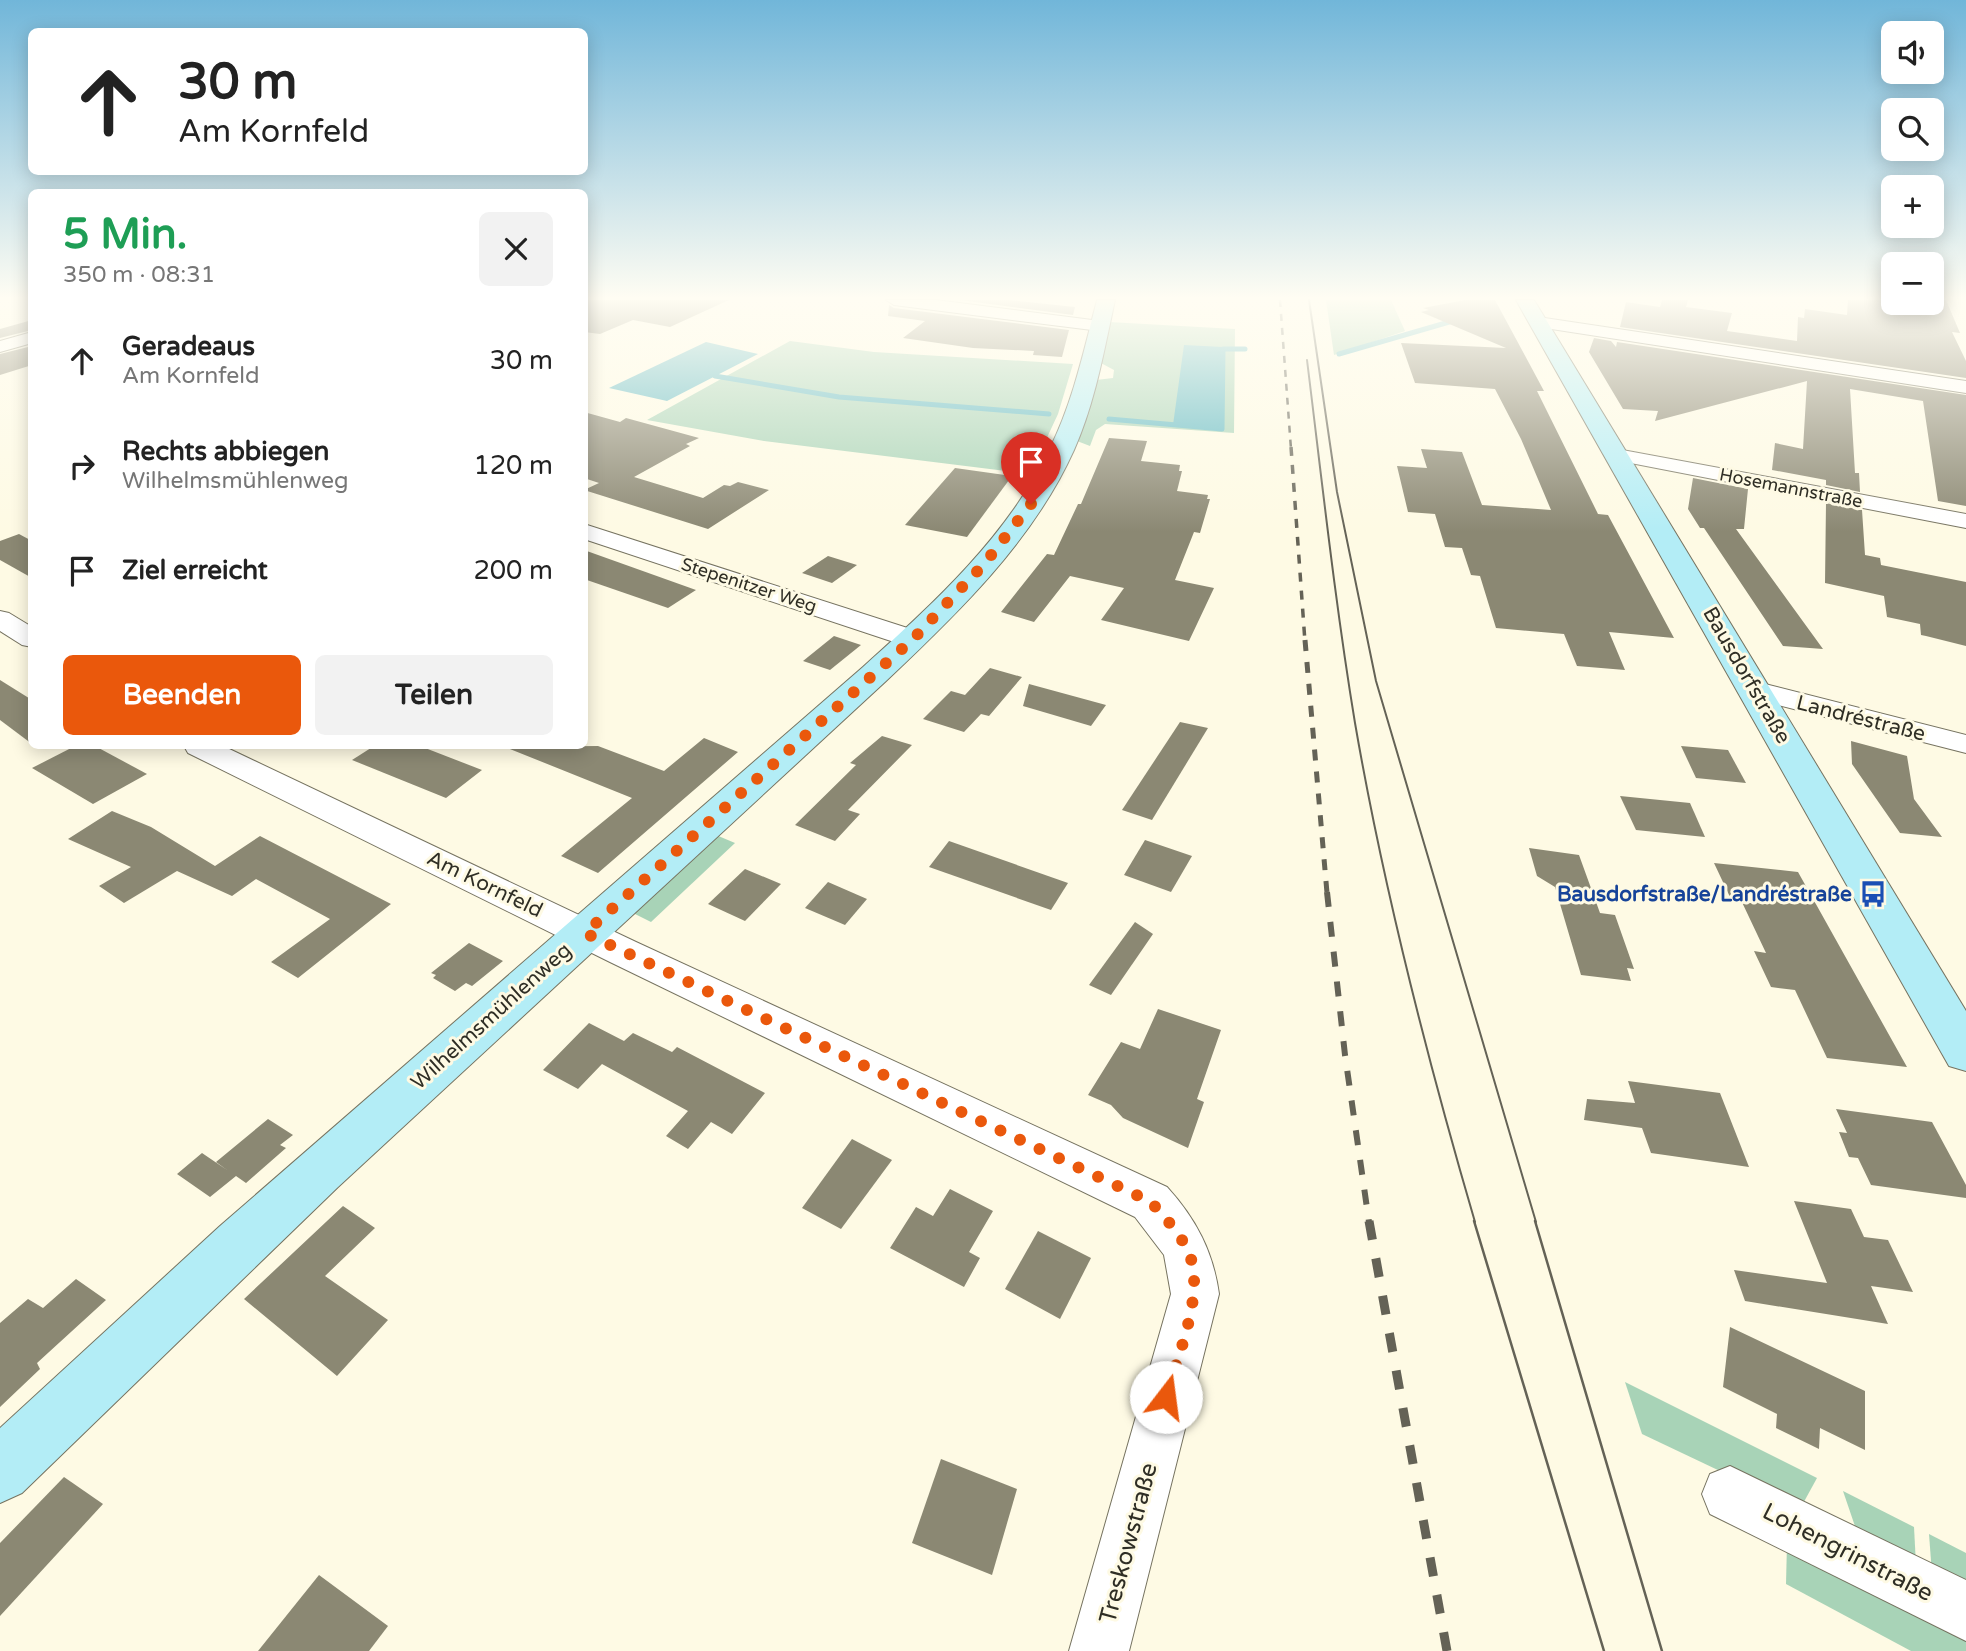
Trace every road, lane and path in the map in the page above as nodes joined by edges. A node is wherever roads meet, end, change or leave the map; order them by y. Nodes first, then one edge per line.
1 (1087, 377) edge
2 (1571, 377) edge
3 (1900, 377) edge
4 (1966, 387) edge
5 (1617, 455) junction
6 (1966, 521) edge
7 (588, 532) edge
8 (0, 619) edge
9 (28, 636) edge
10 (913, 639) junction
11 (1757, 691) junction
12 (1966, 744) edge
13 (206, 749) edge
14 (585, 933) junction
15 (1966, 1052) edge
16 (1151, 1202) joint
17 (0, 1471) edge
18 (1730, 1494) dead end
19 (1966, 1611) edge
20 (1099, 1651) edge

1 - 10 street, Wilhelmsmühlenweg
2 - 5 street, Bausdorfstraße
3 - 4 street
5 - 6 street, Hosemannstraße
5 - 11 street, Bausdorfstraße
7 - 10 street, Stepenitzer Weg
8 - 9 street
10 - 14 street, Wilhelmsmühlenweg
11 - 12 street, Landréstraße
11 - 15 street, Bausdorfstraße
13 - 14 street, Am Kornfeld
14 - 16 street, Am Kornfeld
14 - 17 street, Wilhelmsmühlenweg
16 - 20 street, Treskowstraße
18 - 19 street, Lohengrinstraße

